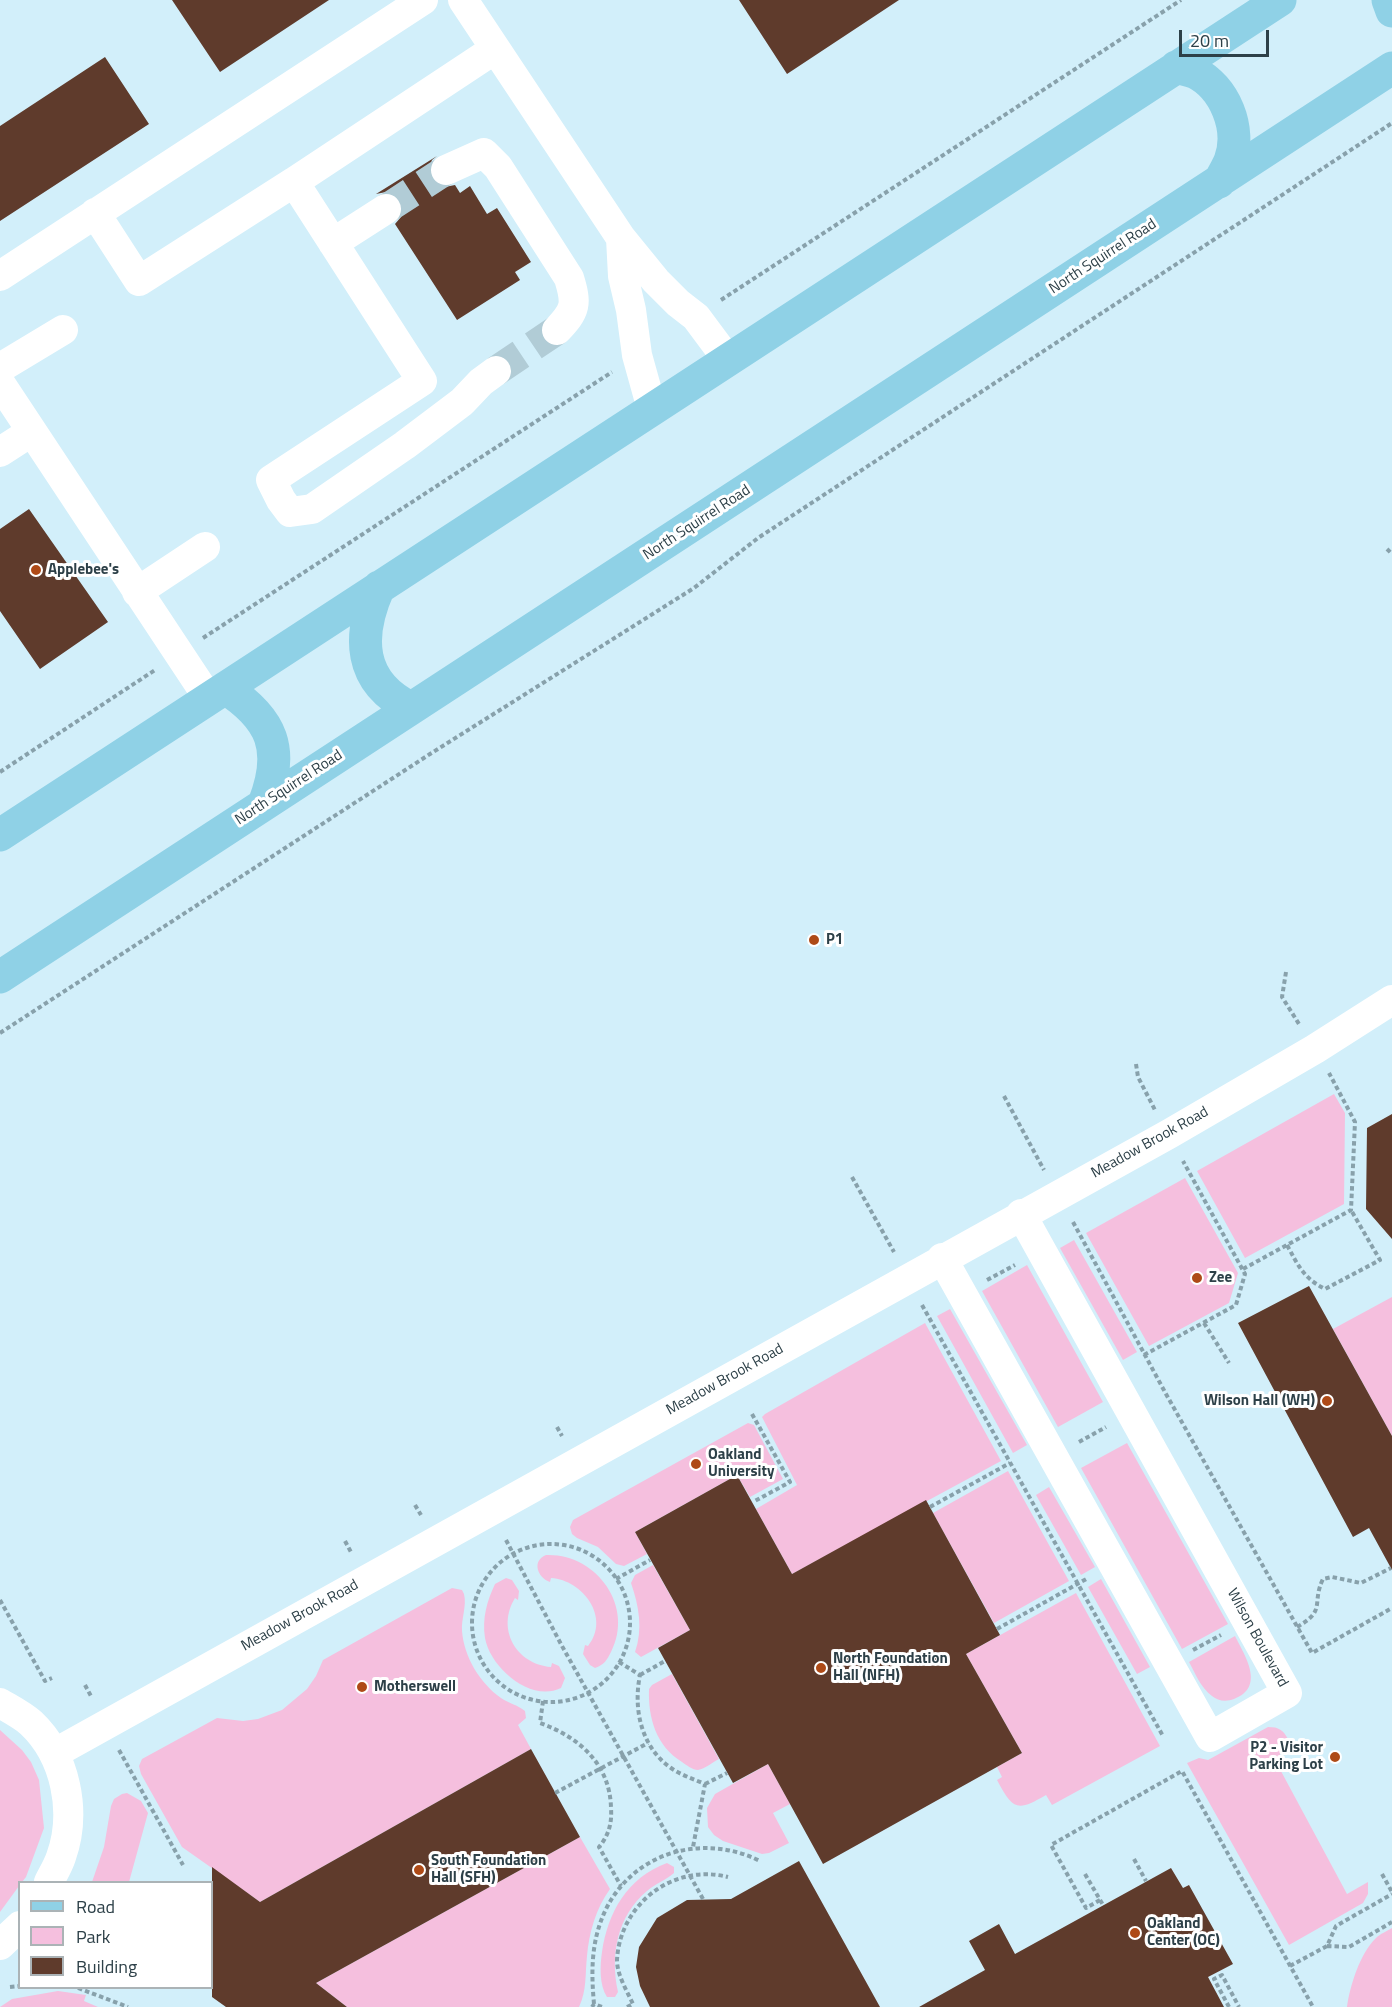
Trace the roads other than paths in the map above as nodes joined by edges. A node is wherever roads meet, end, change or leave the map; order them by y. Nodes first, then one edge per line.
1 (423, 0) edge
2 (463, 0) edge
3 (1280, 0) edge
4 (1388, 0) edge
5 (1392, 11) edge
6 (495, 49) junction
7 (1176, 67) junction
8 (1392, 68) edge
9 (446, 170) tunnel mouth
10 (294, 182) junction
11 (1219, 182) junction
12 (386, 209) tunnel mouth
13 (95, 213) junction
14 (621, 238) junction
15 (333, 243) junction
16 (0, 276) edge
17 (63, 330) dead end
18 (557, 330) tunnel mouth
19 (728, 360) junction
20 (0, 368) edge
21 (496, 371) tunnel mouth
22 (0, 383) edge
23 (652, 409) junction
24 (31, 432) junction
25 (0, 452) edge
26 (206, 547) dead end
27 (379, 587) junction
28 (137, 592) junction
29 (217, 694) junction
30 (411, 708) junction
31 (264, 804) junction
32 (0, 835) edge
33 (0, 977) edge
34 (1392, 1000) edge
35 (1021, 1214) junction
36 (942, 1258) junction
37 (0, 1703) edge
38 (55, 1753) junction
39 (50, 1881) edge
40 (18, 1928) edge
41 (0, 1945) edge

1 - 13 street
2 - 6 street
3 - 7 main road
4 - 5 main road
6 - 10 street
6 - 14 street
7 - 11 main road
7 - 19 main road
8 - 11 main road, North Squirrel Road
9 - 18 street
10 - 13 street
10 - 15 street
11 - 30 main road, North Squirrel Road
12 - 15 street
13 - 16 street
14 - 19 street
14 - 23 street
15 - 21 street
17 - 20 street
19 - 23 main road
22 - 24 street
23 - 27 main road
24 - 25 street
24 - 28 street
26 - 28 street
27 - 29 main road
27 - 30 main road
28 - 29 street
29 - 31 main road
29 - 32 main road
30 - 31 main road, North Squirrel Road
31 - 33 main road, North Squirrel Road
34 - 35 street, Meadow Brook Road
35 - 36 street, Meadow Brook Road
35 - 36 street, Wilson Boulevard
36 - 38 street, Meadow Brook Road
37 - 38 street
38 - 39 street
40 - 41 street

